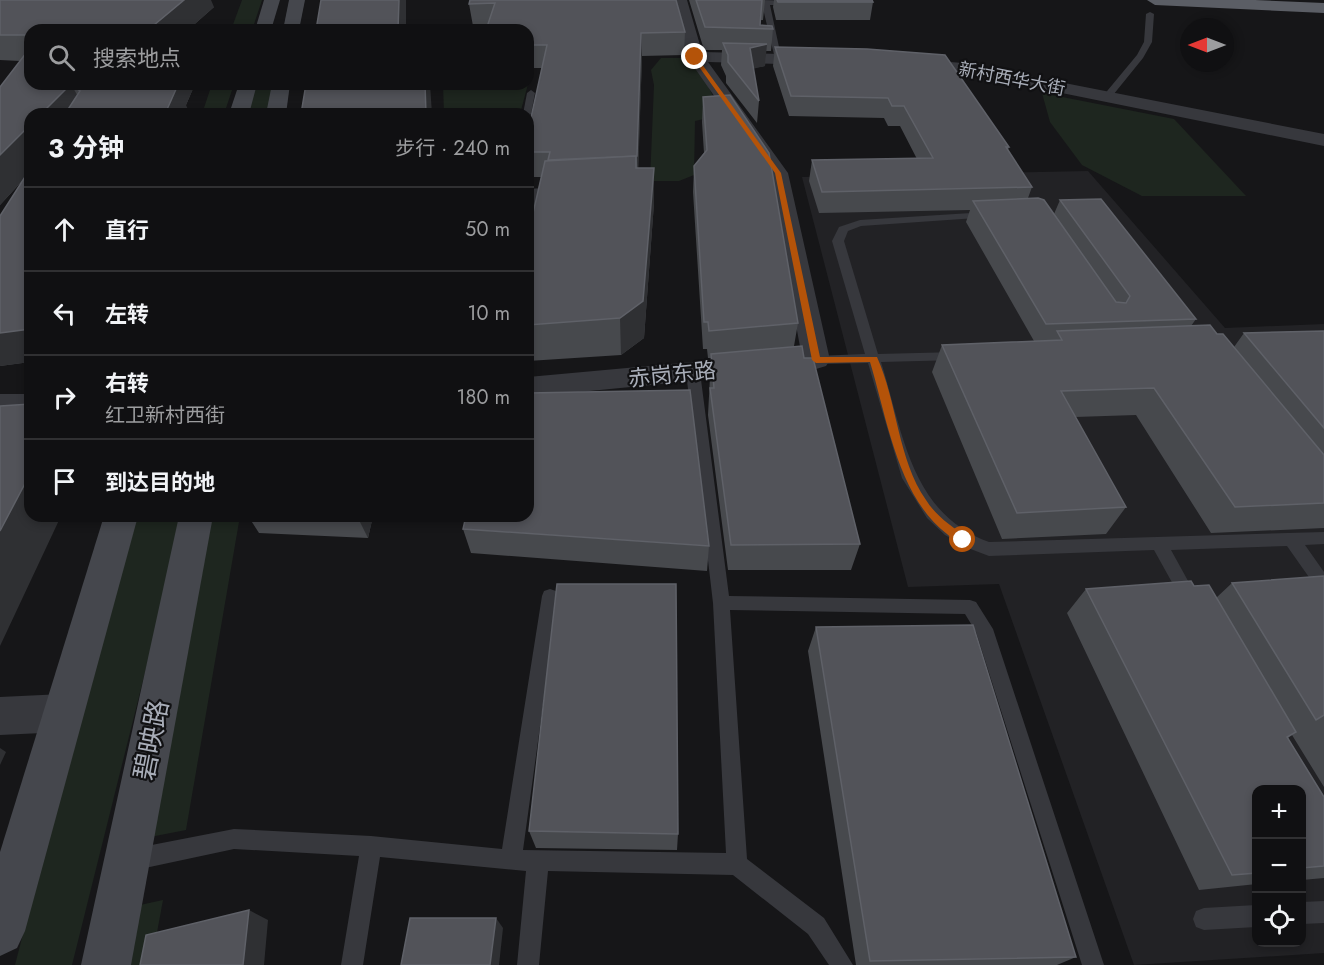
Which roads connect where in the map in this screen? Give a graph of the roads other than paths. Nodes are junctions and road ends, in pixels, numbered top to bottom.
1 (272, 0) edge
2 (297, 0) edge
3 (680, 0) edge
4 (766, 2) edge
5 (798, 3) edge
6 (1153, 7) edge
7 (1324, 8) edge
8 (265, 24) edge
9 (292, 24) edge
10 (695, 57) junction
11 (778, 59) junction
12 (832, 60) edge
13 (897, 63) edge
14 (246, 90) edge
15 (280, 90) edge
16 (531, 93) dead end
17 (1106, 98) junction
18 (241, 108) edge
19 (277, 108) edge
20 (528, 108) edge
21 (1324, 140) edge
22 (570, 190) edge
23 (534, 191) edge
24 (1004, 215) edge
25 (967, 356) edge
26 (874, 359) junction
27 (816, 360) junction
28 (693, 372) junction
29 (534, 386) edge
30 (0, 405) edge
31 (24, 405) edge
32 (119, 522) edge
33 (195, 522) edge
34 (1324, 538) edge
35 (1292, 540) junction
36 (1159, 544) junction
37 (1324, 585) edge
38 (550, 596) dead end
39 (721, 603) junction
40 (1199, 615) edge
41 (63, 713) junction
42 (0, 716) edge
43 (371, 846) junction
44 (511, 860) junction
45 (127, 861) junction
46 (538, 861) junction
47 (737, 864) junction
48 (1324, 912) edge
49 (1306, 913) edge
50 (1252, 916) edge
51 (1204, 919) dead end
52 (0, 931) edge
53 (106, 965) edge
54 (352, 965) edge
55 (528, 965) edge
56 (842, 965) edge
57 (1093, 965) edge

1 - 8 main road
2 - 9 main road
3 - 10 street
4 - 5 lane
4 - 11 lane
6 - 7 highway
6 - 17 lane
10 - 11 street
10 - 27 street
11 - 12 street
13 - 17 street, 新村西华大街
14 - 18 main road
15 - 19 main road
16 - 20 lane
17 - 21 street, 新村西华大街
22 - 23 lane
24 - 26 lane
25 - 26 lane
26 - 27 lane
26 - 36 lane
27 - 28 street, 赤岗东路
28 - 29 street, 赤岗东路
28 - 39 lane
30 - 31 street
32 - 41 main road
33 - 45 main road, 碧映路
34 - 35 lane
35 - 36 lane
35 - 37 lane
36 - 40 lane
38 - 44 lane
39 - 47 lane
39 - 57 lane
41 - 42 street
41 - 52 main road
43 - 44 lane
43 - 45 lane
43 - 54 lane
44 - 46 lane
45 - 53 main road, 碧映路
46 - 47 lane
46 - 55 lane
47 - 56 lane
48 - 49 lane
50 - 51 lane

